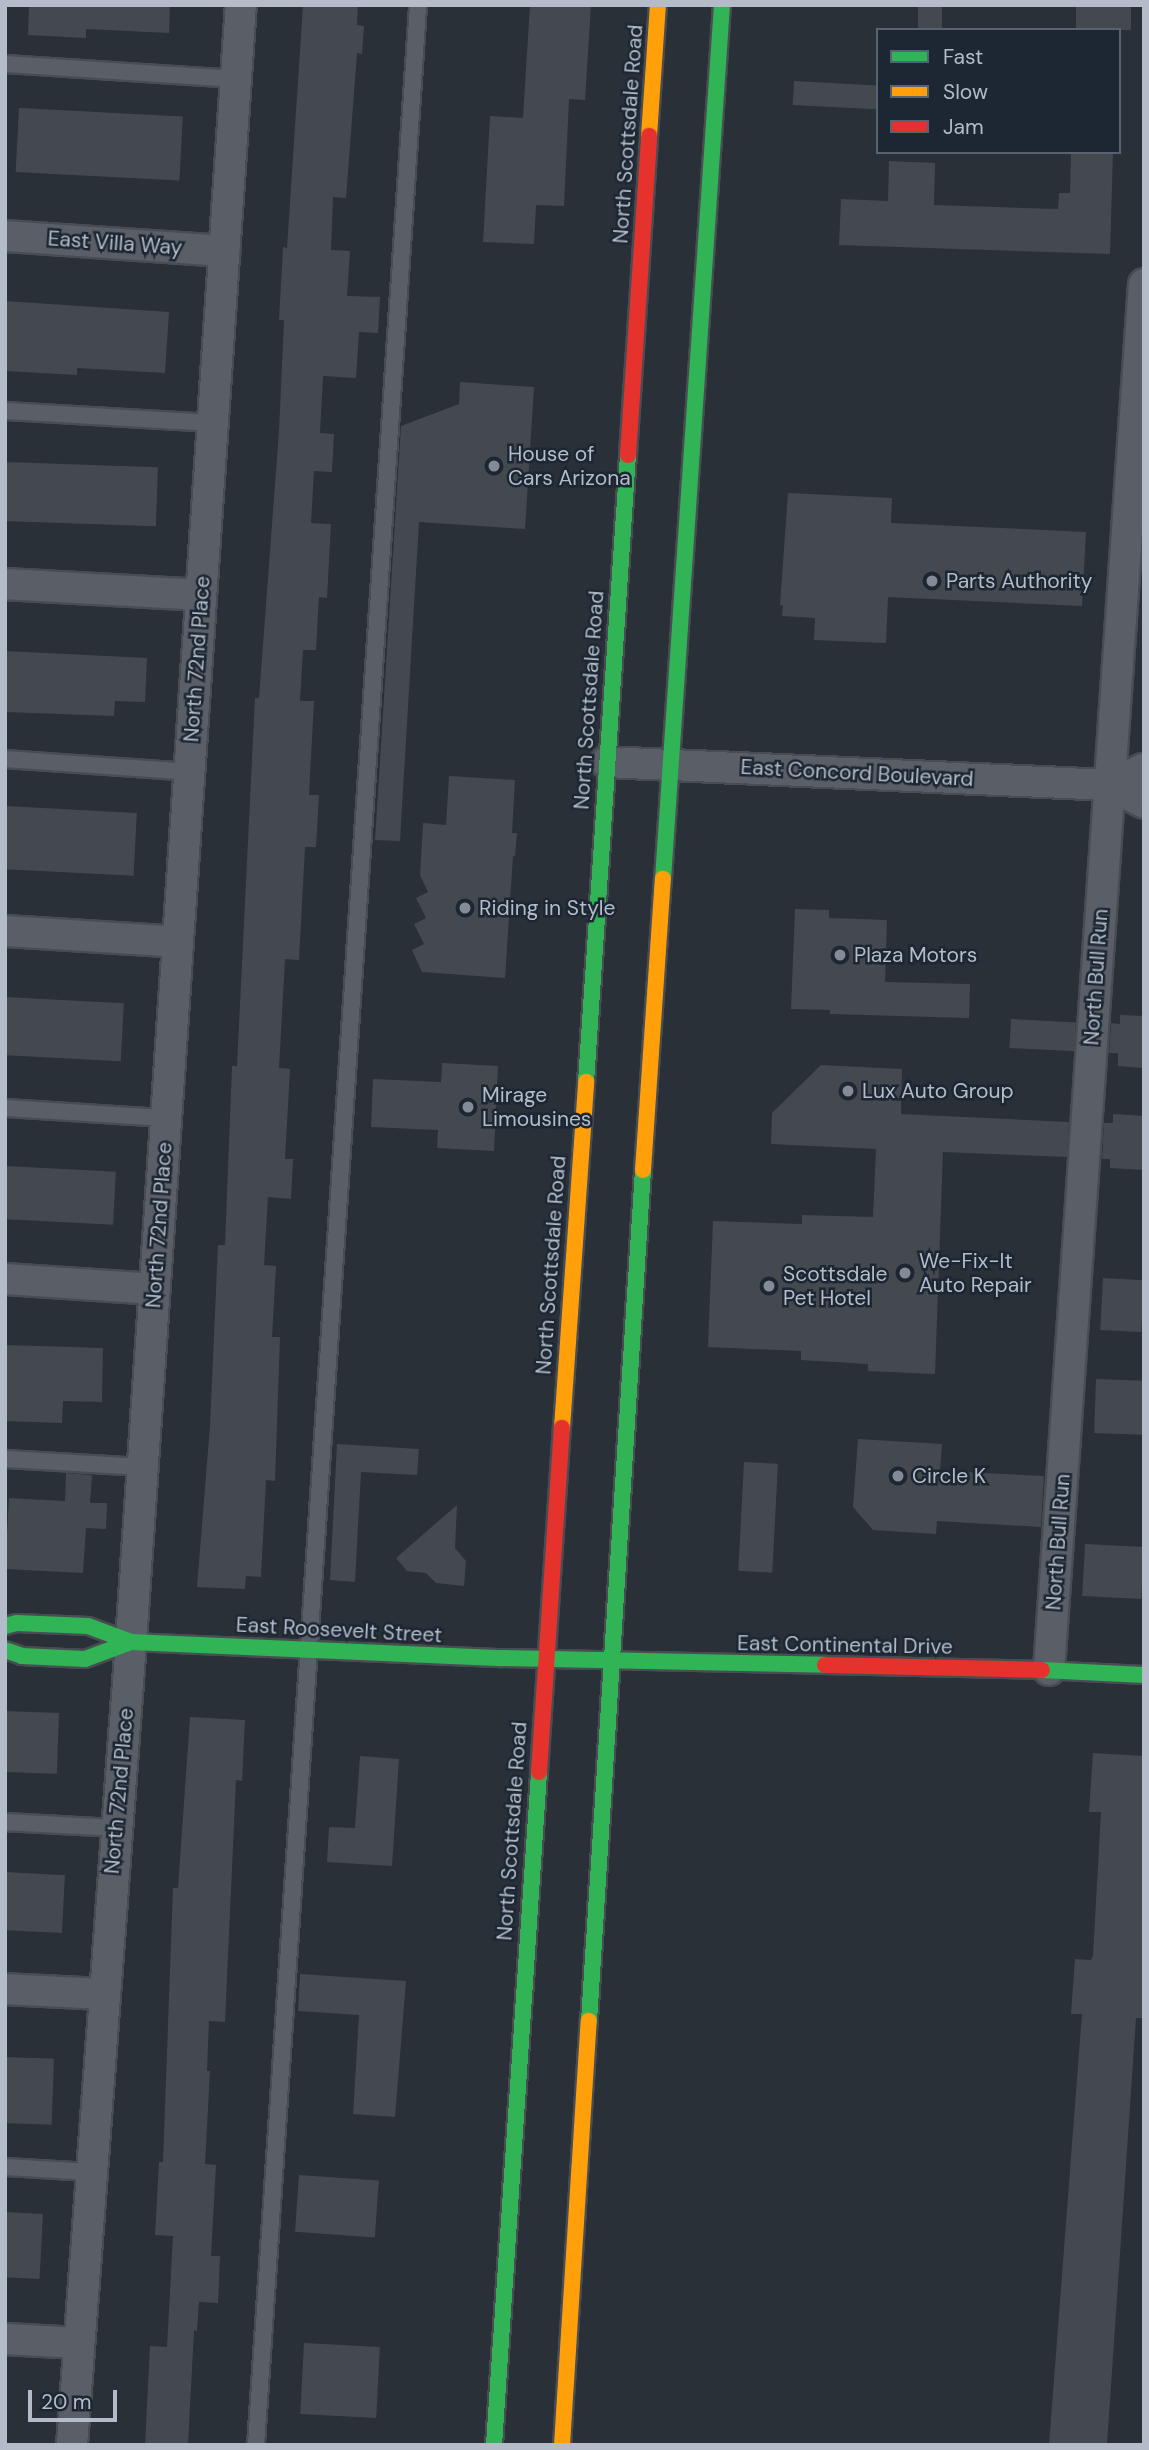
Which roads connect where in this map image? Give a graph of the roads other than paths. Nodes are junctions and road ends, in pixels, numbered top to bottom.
1 (241, 5) edge
2 (418, 5) edge
3 (658, 5) edge
4 (723, 5) edge
5 (5, 64) edge
6 (236, 79) junction
7 (5, 236) edge
8 (224, 251) junction
9 (1144, 284) edge
10 (5, 411) edge
11 (213, 423) junction
12 (5, 584) edge
13 (201, 595) junction
14 (5, 760) edge
15 (606, 762) junction
16 (670, 765) junction
17 (1144, 769) edge
18 (190, 772) junction
19 (1109, 785) junction
20 (1144, 803) edge
21 (5, 931) edge
22 (178, 943) junction
23 (5, 1108) edge
24 (166, 1118) junction
25 (5, 1279) edge
26 (155, 1289) junction
27 (5, 1459) edge
28 (143, 1466) junction
29 (5, 1626) edge
30 (131, 1642) junction
31 (307, 1649) junction
32 (5, 1650) edge
33 (545, 1659) junction
34 (612, 1661) junction
35 (1049, 1670) junction
36 (1144, 1675) edge
37 (5, 1822) edge
38 (115, 1828) junction
39 (5, 1989) edge
40 (103, 1994) junction
41 (5, 2167) edge
42 (90, 2172) junction
43 (5, 2339) edge
44 (78, 2343) junction
45 (72, 2445) edge
46 (256, 2445) edge
47 (494, 2445) edge
48 (562, 2445) edge

1 - 6 street, North 72nd Place
2 - 31 lane
3 - 15 main road, North Scottsdale Road
4 - 16 main road
5 - 6 lane
6 - 8 street, North 72nd Place
7 - 8 street, East Villa Way
8 - 11 street, North 72nd Place
9 - 19 street, North Bull Run
10 - 11 lane
11 - 13 street, North 72nd Place
12 - 13 street
13 - 18 street, North 72nd Place
14 - 18 lane
15 - 16 street, East Concord Boulevard
15 - 33 main road, North Scottsdale Road
16 - 19 street, East Concord Boulevard
16 - 34 main road
17 - 19 street, East Concord Boulevard
18 - 22 street, North 72nd Place
19 - 20 street, East Concord Boulevard
19 - 35 street, North Bull Run
21 - 22 street
22 - 24 street, North 72nd Place
23 - 24 lane
24 - 26 street, North 72nd Place
25 - 26 street
26 - 28 street, North 72nd Place
27 - 28 lane
28 - 30 street, North 72nd Place
29 - 30 main road, East Roosevelt Street
30 - 31 main road, East Roosevelt Street
30 - 32 main road, East Roosevelt Street
30 - 38 street, North 72nd Place
31 - 33 main road, East Roosevelt Street
31 - 46 lane
33 - 34 main road, East Continental Drive
33 - 47 main road, North Scottsdale Road
34 - 35 main road, East Continental Drive
34 - 48 main road
35 - 36 main road, East Continental Drive
37 - 38 lane
38 - 40 street, North 72nd Place
39 - 40 street
40 - 42 street, North 72nd Place
41 - 42 lane
42 - 44 street, North 72nd Place
43 - 44 street
44 - 45 street, North 72nd Place

